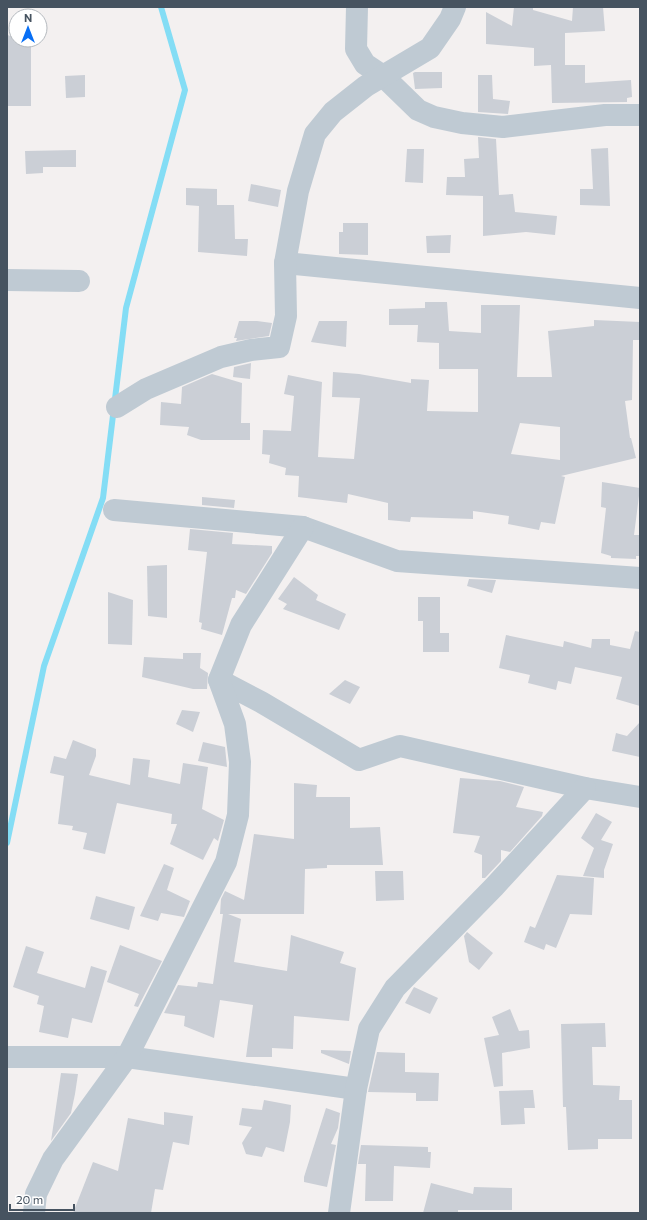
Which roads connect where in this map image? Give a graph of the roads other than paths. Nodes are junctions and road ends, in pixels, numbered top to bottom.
1 (358, 7) edge
2 (455, 7) edge
3 (383, 76) junction
4 (640, 115) edge
5 (286, 263) junction
6 (7, 280) edge
7 (79, 281) dead end
8 (640, 298) edge
9 (117, 407) dead end
10 (114, 510) dead end
11 (303, 527) junction
12 (640, 578) edge
13 (220, 680) junction
14 (585, 788) junction
15 (640, 797) edge
16 (7, 1057) edge
17 (127, 1057) junction
18 (356, 1089) junction
19 (34, 1213) edge
20 (339, 1213) edge

1 - 3 street
2 - 3 street
3 - 4 street
3 - 5 street
5 - 8 street
5 - 9 street
6 - 7 street
10 - 11 street
11 - 12 street
11 - 13 street
13 - 14 street
13 - 17 street
14 - 15 street
14 - 18 street
16 - 17 street
17 - 18 street
17 - 19 street
18 - 20 street

